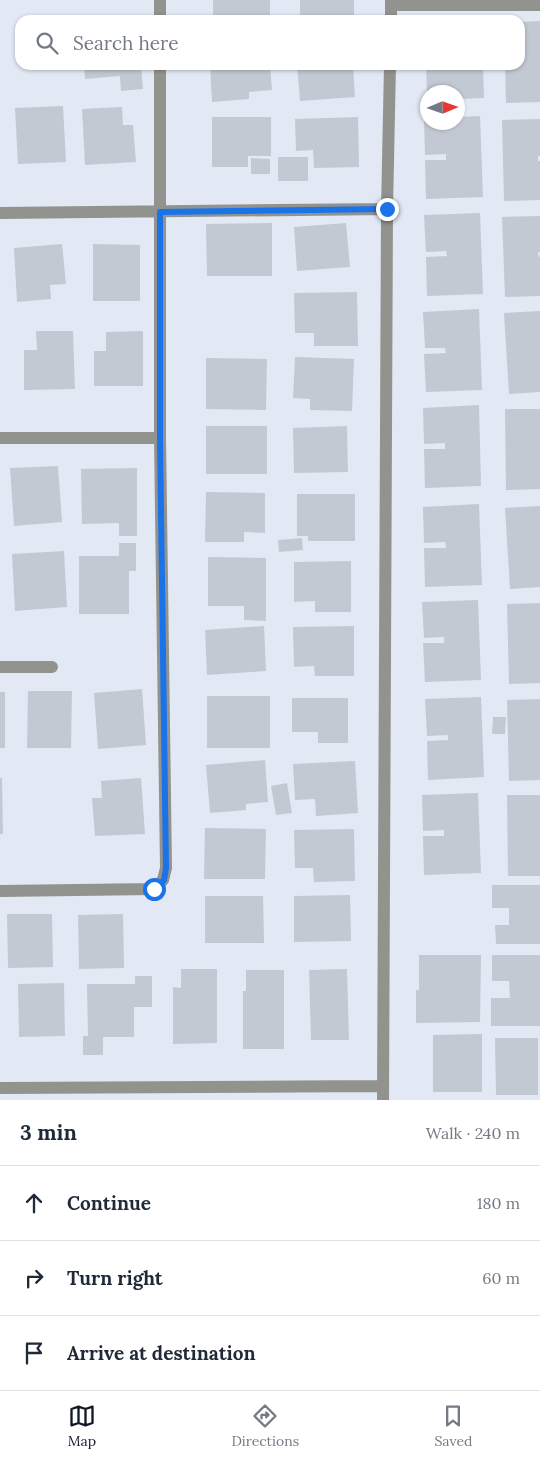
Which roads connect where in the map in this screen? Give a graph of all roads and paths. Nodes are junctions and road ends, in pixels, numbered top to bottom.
1 (160, 0) edge
2 (391, 3) edge
3 (540, 5) edge
4 (160, 15) edge
5 (160, 70) edge
6 (390, 70) edge
7 (387, 209) junction
8 (160, 212) junction
9 (0, 213) edge
10 (0, 438) edge
11 (160, 438) junction
12 (0, 667) edge
13 (52, 668) dead end
14 (0, 891) edge
15 (383, 1086) junction
16 (0, 1088) edge
17 (383, 1100) edge

1 - 4 street
2 - 3 street
5 - 8 street
6 - 7 street
7 - 8 street
7 - 15 street
8 - 9 street
8 - 11 street
10 - 11 street
11 - 14 street
12 - 13 street
15 - 16 street
15 - 17 street

